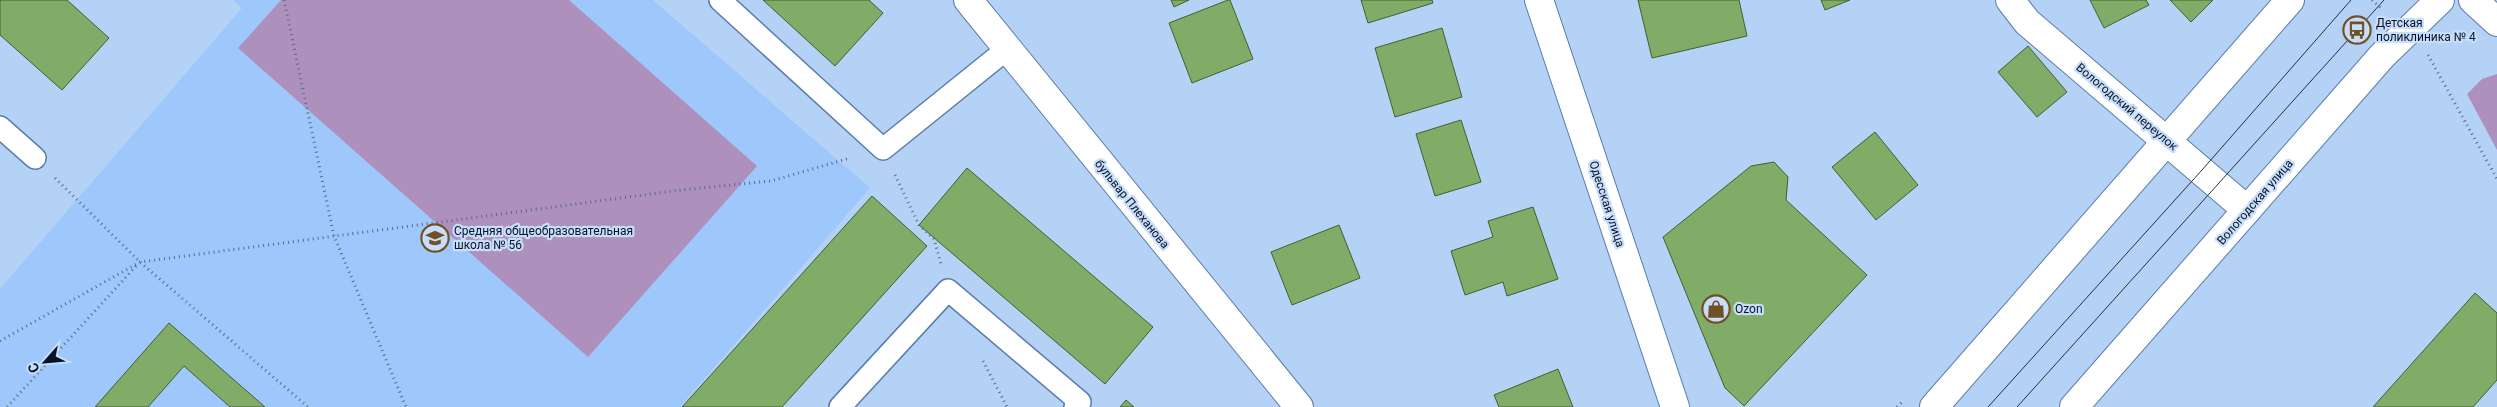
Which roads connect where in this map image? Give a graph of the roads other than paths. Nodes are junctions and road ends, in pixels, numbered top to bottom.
1 (720, 0) edge
2 (968, 0) edge
3 (1539, 0) edge
4 (2010, 0) edge
5 (2290, 0) edge
6 (2440, 0) edge
7 (2474, 0) edge
8 (2497, 22) edge
9 (1007, 49) junction
10 (0, 127) edge
11 (2165, 140) junction
12 (35, 158) road end
13 (2247, 210) junction
14 (840, 407) edge
15 (1076, 407) edge
16 (1299, 407) edge
17 (1675, 407) edge
18 (1934, 407) edge
19 (2074, 407) edge

1 - 9 lane
2 - 9 street, бульвар Плеханова
3 - 17 street, Одесская улица
4 - 11 street, Вологодский переулок
5 - 11 street
6 - 13 street, Вологодская улица
7 - 8 street
9 - 16 street, бульвар Плеханова
10 - 12 lane
11 - 13 street, Вологодский переулок
11 - 18 street
13 - 19 street, Вологодская улица
14 - 15 lane

